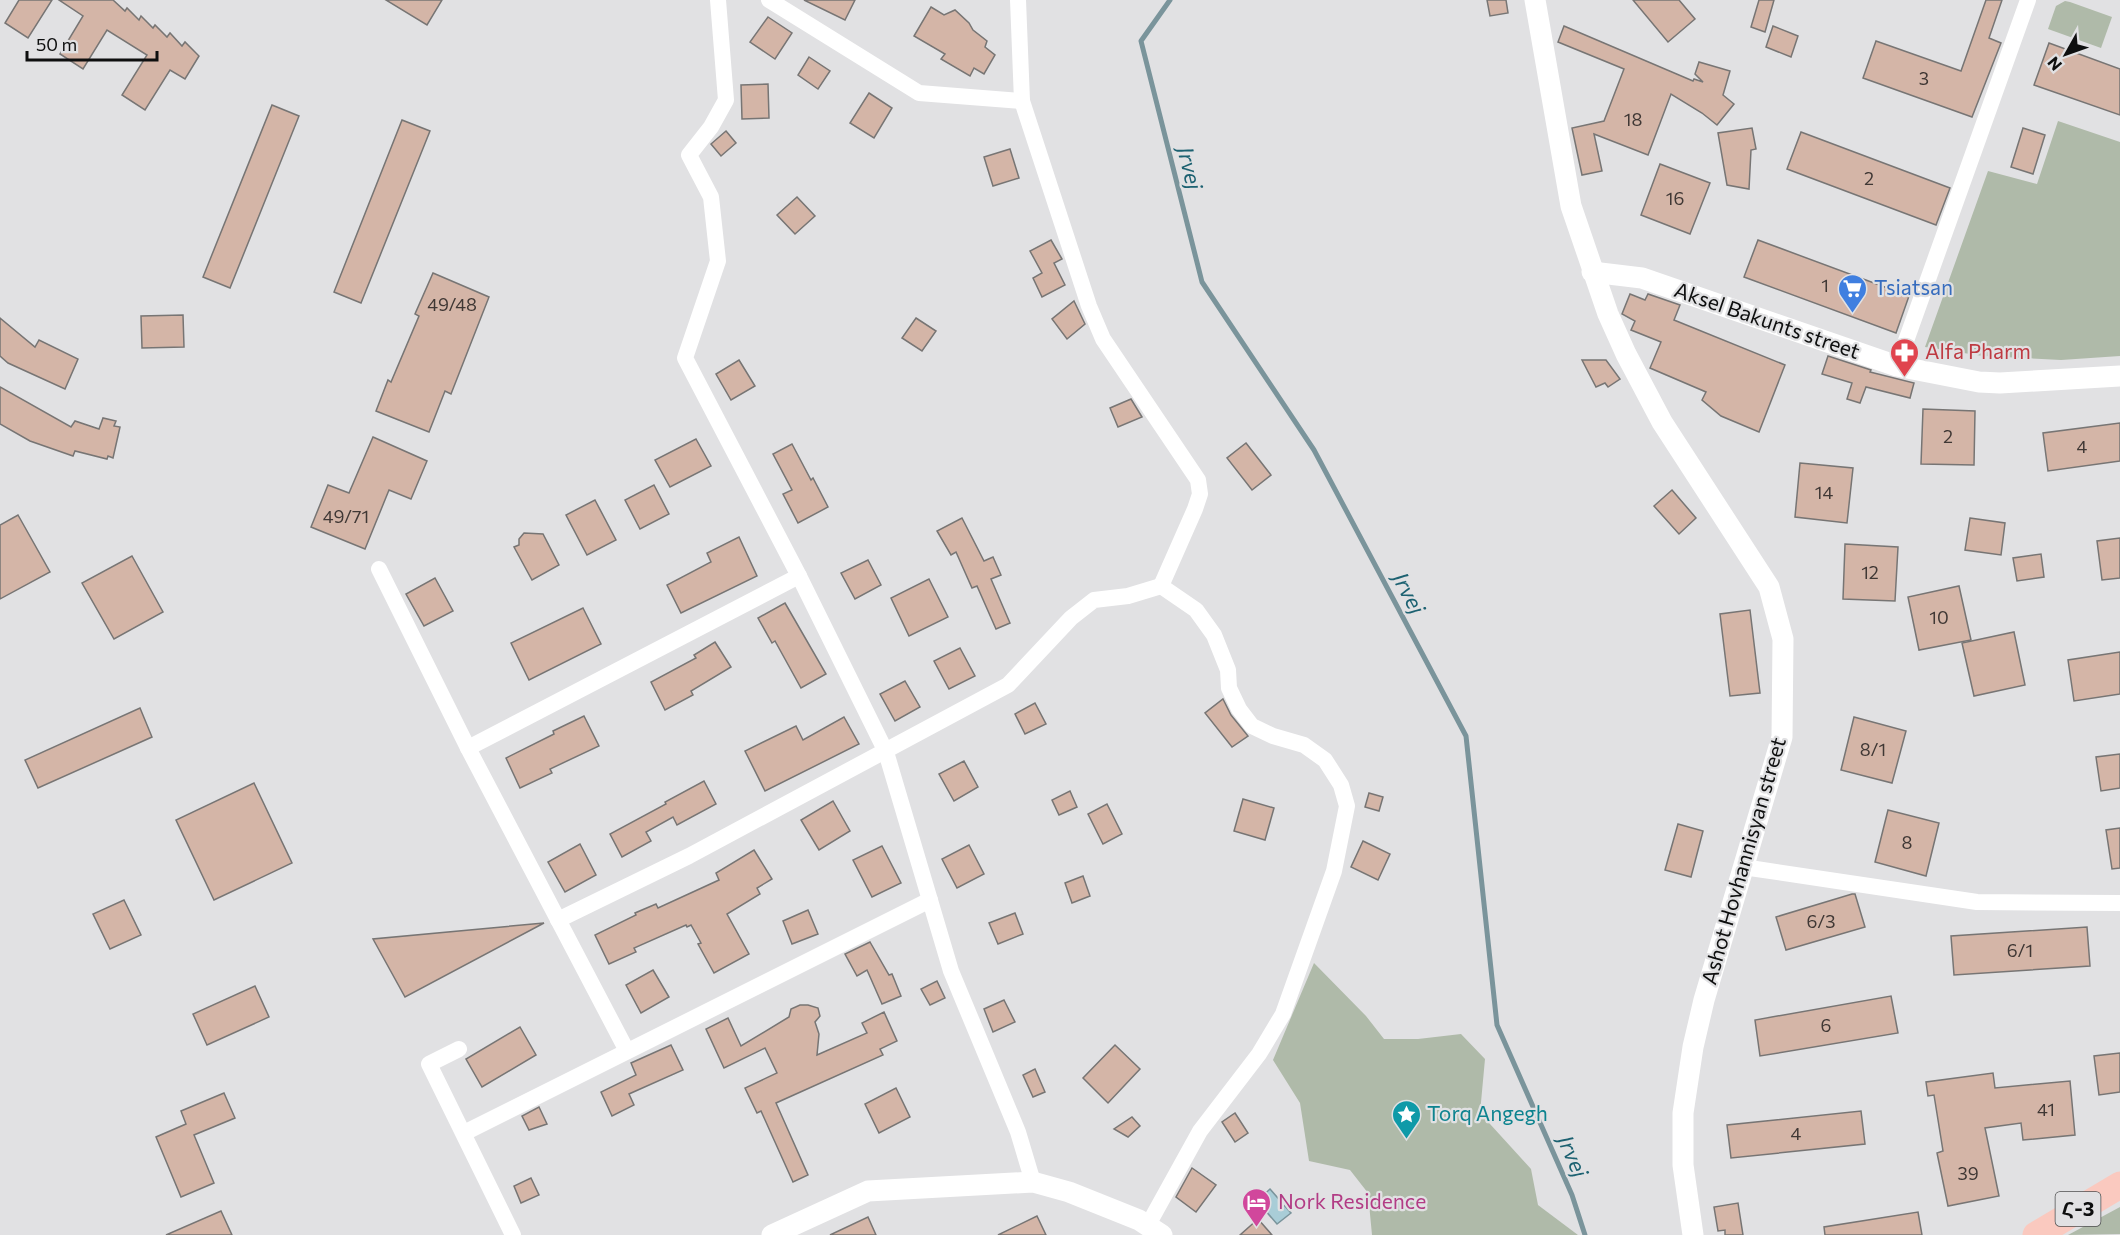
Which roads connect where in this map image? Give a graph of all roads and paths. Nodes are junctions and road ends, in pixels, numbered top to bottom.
1 (718, 0) edge
2 (769, 0) edge
3 (1018, 0) edge
4 (1535, 0) edge
5 (2028, 0) edge
6 (1022, 101) junction
7 (1592, 272) junction
8 (1898, 366) junction
9 (2120, 376) edge
10 (379, 569) dead end
11 (799, 576) junction
12 (1161, 586) junction
13 (468, 748) junction
14 (886, 752) junction
15 (1743, 867) junction
16 (930, 900) junction
17 (2120, 903) edge
18 (558, 920) junction
19 (459, 1049) dead end
20 (627, 1051) junction
21 (464, 1133) junction
22 (1033, 1182) junction
23 (2120, 1185) edge
24 (1155, 1230) edge
25 (513, 1235) edge
26 (772, 1235) edge
27 (1693, 1235) edge
28 (2036, 1235) edge

1 - 11 street
2 - 6 street
3 - 6 street
4 - 7 street, Ashot Hovhannisyan street
5 - 8 street
6 - 12 street
7 - 8 street, Aksel Bakunts street
7 - 15 street, Ashot Hovhannisyan street
8 - 9 street, Aksel Bakunts street
10 - 13 street
11 - 13 street
11 - 14 street
12 - 14 street
12 - 24 street
13 - 18 street
14 - 16 street
14 - 18 street
15 - 17 street
15 - 27 street, Ashot Hovhannisyan street
16 - 20 street
16 - 22 street
18 - 20 street
19 - 21 street
20 - 21 street
21 - 25 street
22 - 24 street
22 - 26 street
23 - 28 main road, Հ-3

